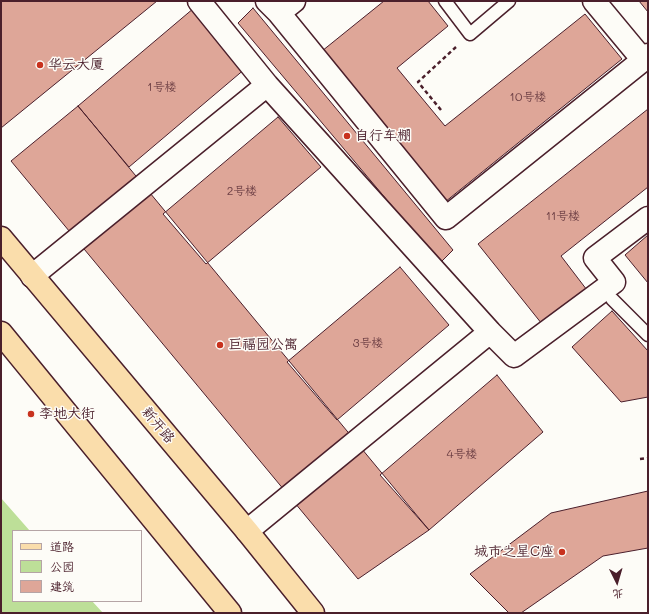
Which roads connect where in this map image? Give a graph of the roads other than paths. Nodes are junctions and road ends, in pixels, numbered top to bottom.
1 (199, 1) edge
2 (445, 1) edge
3 (509, 1) edge
4 (594, 1) edge
5 (280, 5) edge
6 (645, 58) edge
7 (267, 85) junction
8 (648, 218) edge
9 (1, 238) edge
10 (32, 276) junction
11 (612, 299) dead end
12 (490, 332) junction
13 (1, 333) edge
14 (648, 335) edge
15 (247, 531) junction
16 (230, 613) edge
17 (313, 613) edge

1 - 7 street
2 - 3 lane
4 - 6 street
5 - 6 street
7 - 10 street
7 - 12 street
8 - 12 street
9 - 10 main road, 新开路
10 - 15 main road, 新开路
11 - 14 lane
12 - 15 street
13 - 16 main road
15 - 17 main road, 新开路

